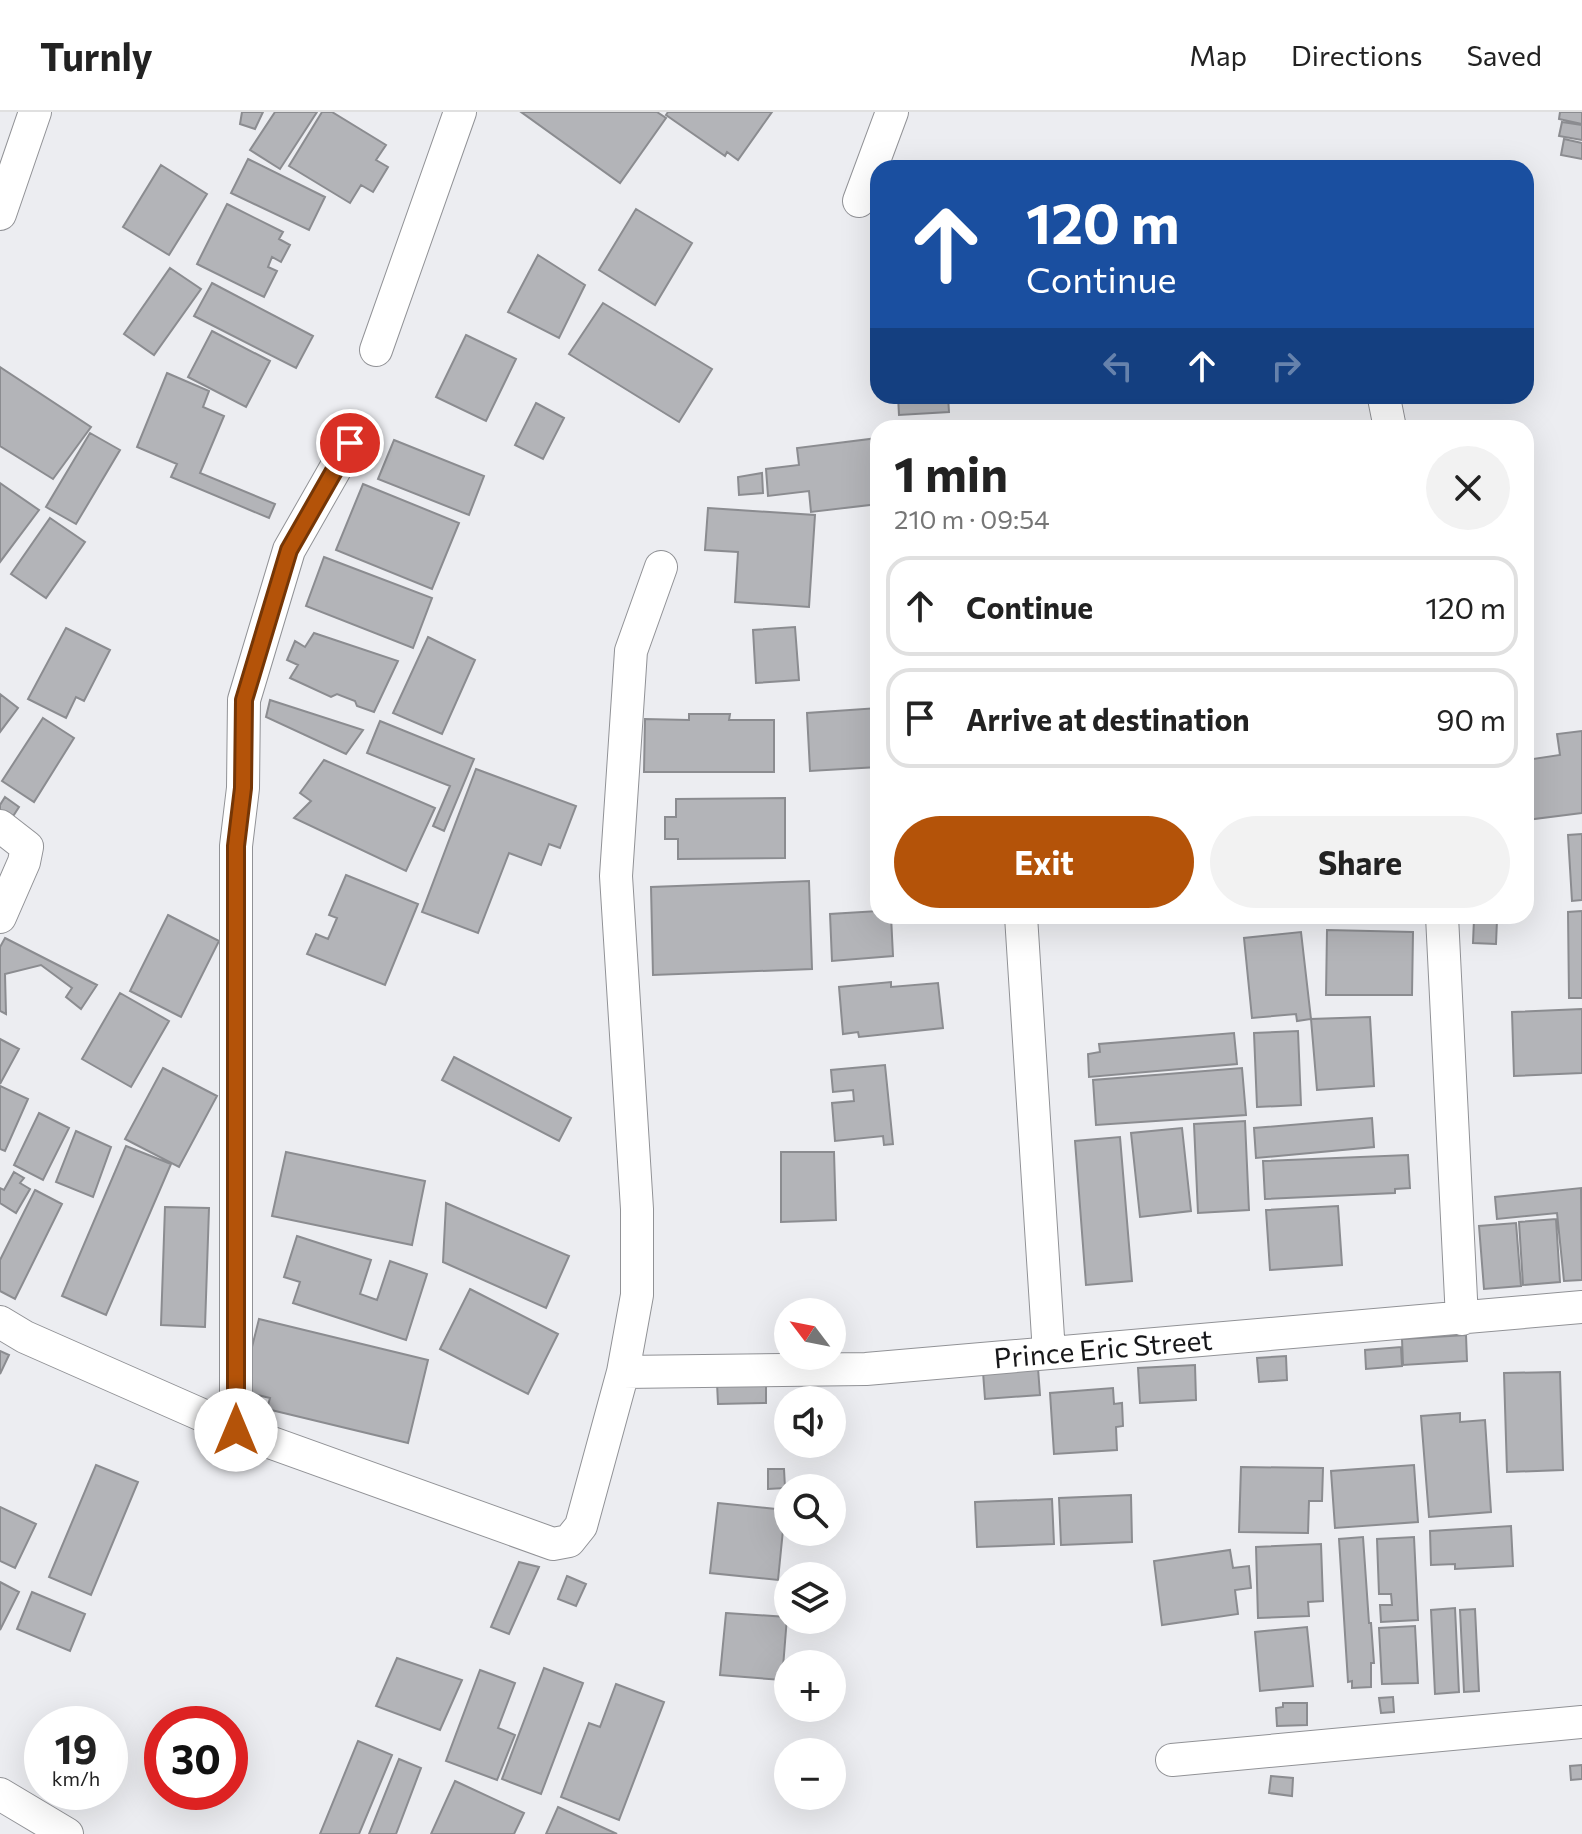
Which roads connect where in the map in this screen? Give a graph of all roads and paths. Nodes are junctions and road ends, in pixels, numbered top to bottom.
1 (35, 112) edge
2 (460, 112) edge
3 (892, 112) edge
4 (874, 160) edge
5 (870, 171) edge
6 (859, 201) dead end
7 (0, 214) edge
8 (376, 350) dead end
9 (350, 443) dead end
10 (661, 567) dead end
11 (0, 826) edge
12 (0, 917) edge
13 (1022, 924) edge
14 (1442, 924) edge
15 (1582, 1307) edge
16 (1462, 1319) junction
17 (0, 1322) edge
18 (1049, 1353) junction
19 (623, 1372) junction
20 (236, 1430) junction
21 (1582, 1722) edge
22 (1172, 1760) dead end
23 (0, 1794) edge
24 (67, 1834) edge

1 - 7 street
2 - 8 street
3 - 4 street
5 - 6 street
9 - 20 street
10 - 19 street
11 - 12 street
13 - 18 street
14 - 16 street
15 - 16 street, Prince Eric Street
16 - 18 street, Prince Eric Street
17 - 20 street
18 - 19 street, Prince Eric Street
19 - 20 street
21 - 22 street
23 - 24 street

